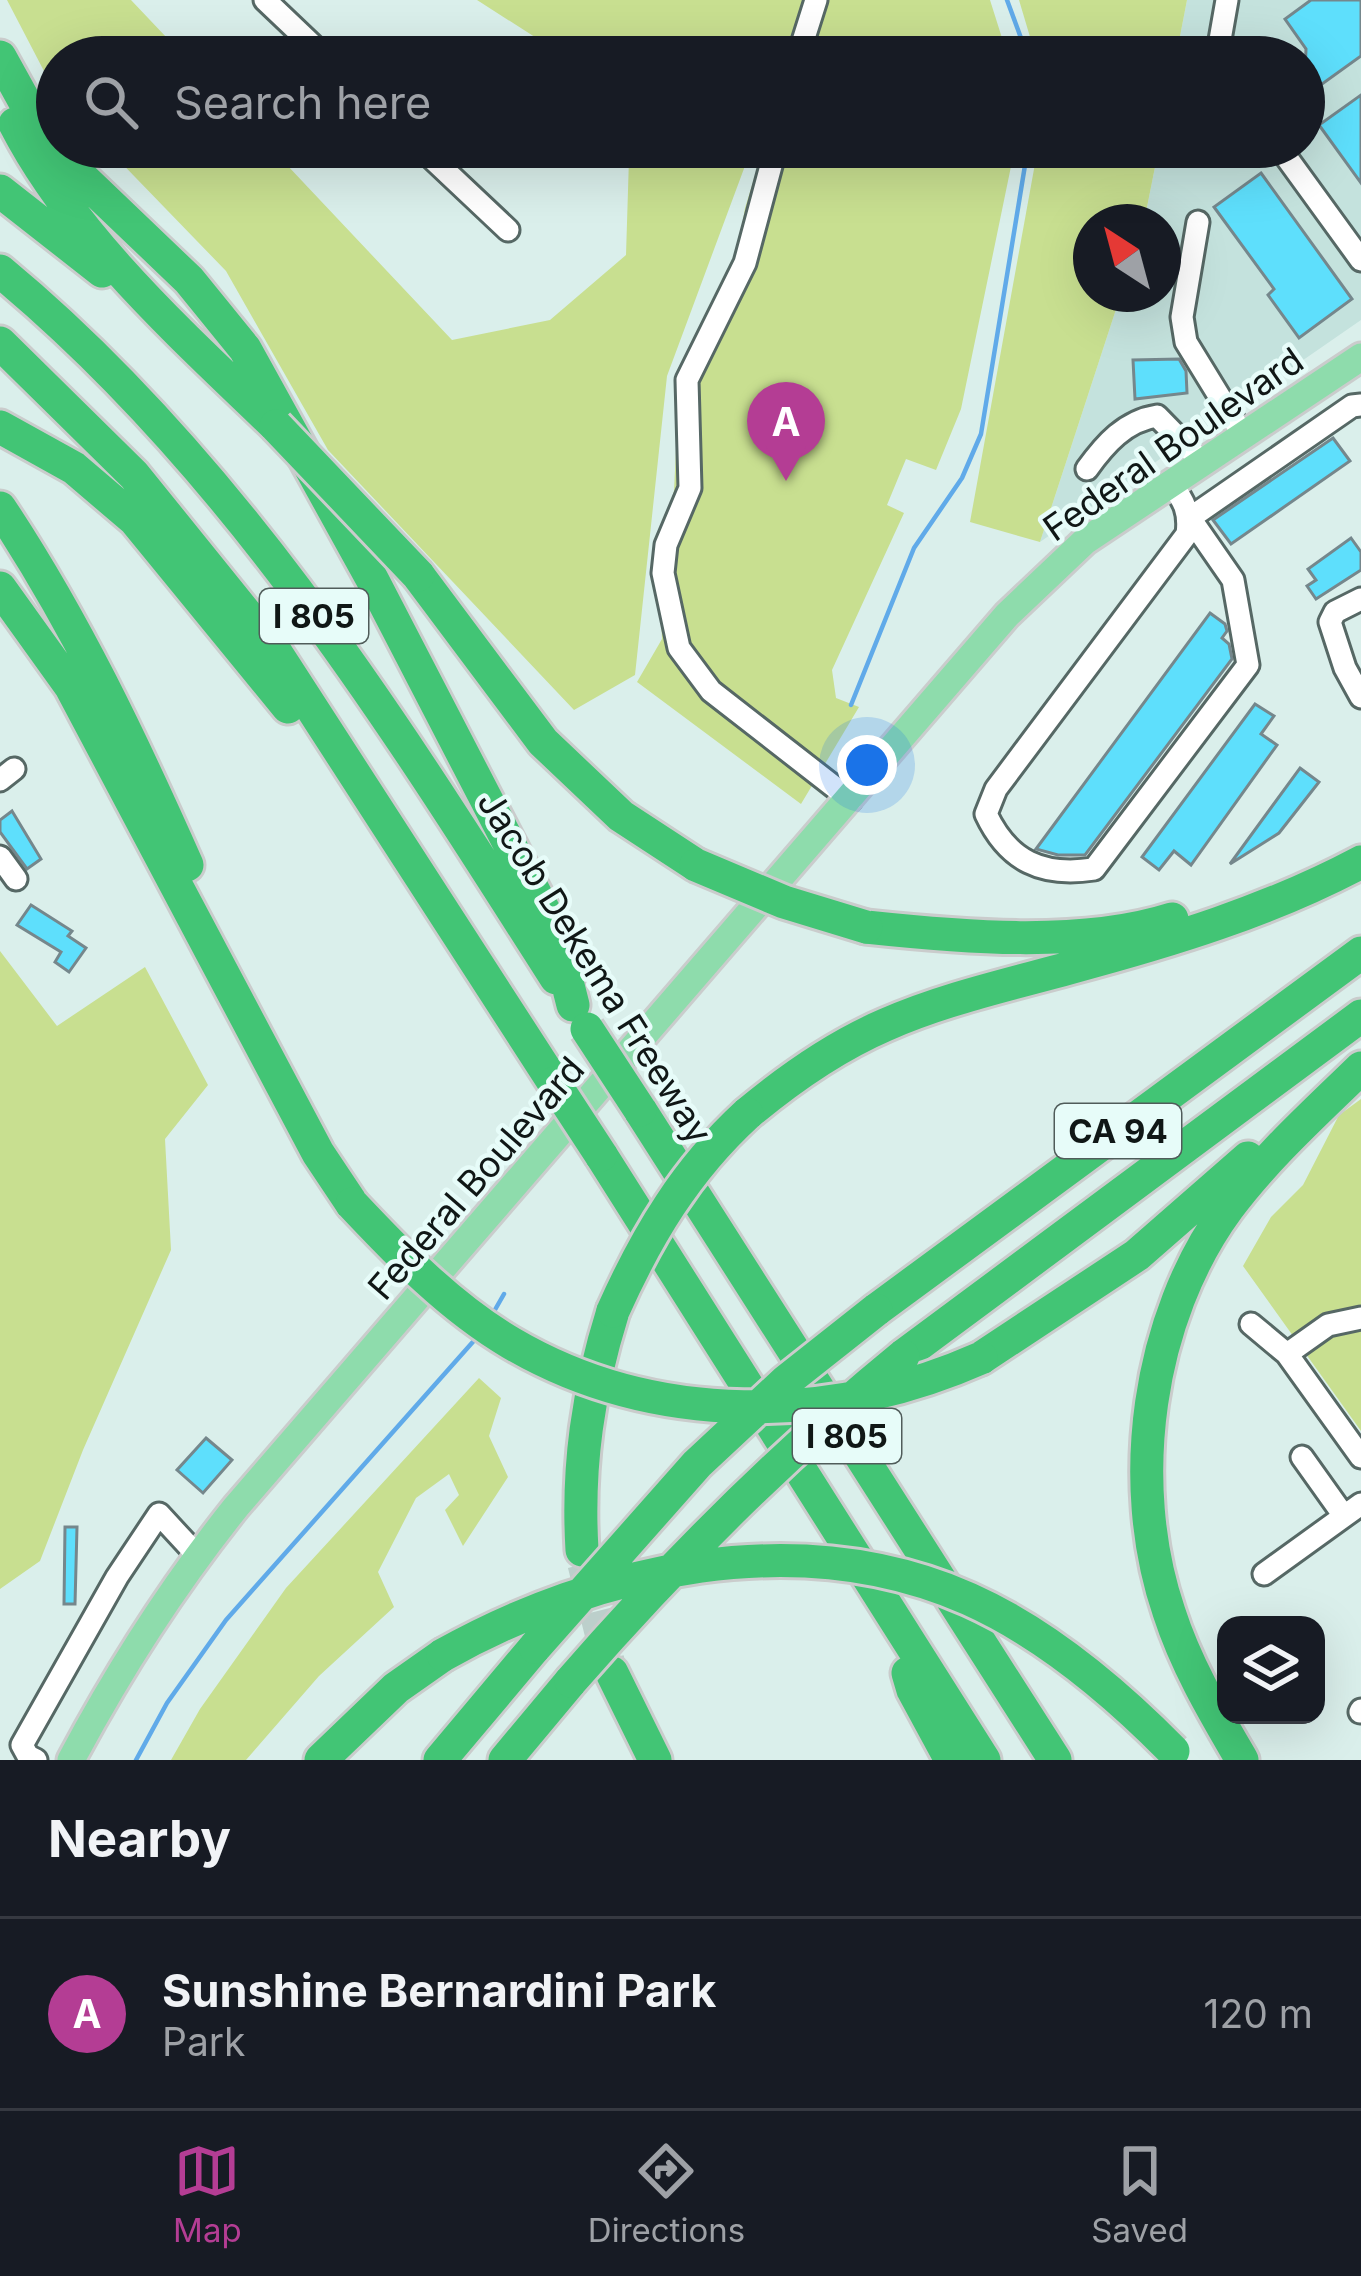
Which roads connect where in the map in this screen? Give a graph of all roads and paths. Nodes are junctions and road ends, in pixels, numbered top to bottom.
1 (816, 0) edge
2 (1227, 0) edge
3 (274, 3) edge
4 (305, 36) edge
5 (804, 36) edge
6 (1221, 36) edge
7 (0, 57) edge
8 (0, 96) edge
9 (36, 120) edge
10 (36, 158) edge
11 (42, 168) edge
12 (73, 168) edge
13 (442, 168) edge
14 (770, 168) edge
15 (1294, 168) edge
16 (0, 191) edge
17 (1198, 222) dead end
18 (508, 230) dead end
19 (1361, 260) edge
20 (0, 271) edge
21 (184, 338) junction
22 (0, 343) edge
23 (1361, 357) edge
24 (1361, 405) edge
25 (0, 427) edge
26 (1243, 435) junction
27 (1202, 462) junction
28 (1087, 470) dead end
29 (1171, 483) junction
30 (0, 508) edge
31 (1190, 518) junction
32 (0, 588) edge
33 (1361, 599) edge
34 (1361, 698) edge
35 (851, 800) junction
36 (0, 857) edge
37 (1361, 859) edge
38 (16, 879) dead end
39 (431, 893) junction
40 (1361, 953) edge
41 (1361, 1016) edge
42 (580, 1017) junction
43 (1361, 1066) edge
44 (295, 1108) junction
45 (1361, 1318) edge
46 (1252, 1324) dead end
47 (1287, 1354) junction
48 (1302, 1457) dead end
49 (1361, 1457) edge
50 (1352, 1510) edge
51 (582, 1550) tunnel mouth
52 (197, 1555) junction
53 (1264, 1574) dead end
54 (895, 1625) junction
55 (612, 1673) tunnel mouth
56 (1177, 1755) edge
57 (36, 1760) edge
58 (71, 1760) edge
59 (320, 1760) edge
60 (440, 1760) edge
61 (505, 1760) edge
62 (655, 1760) edge
63 (952, 1760) edge
64 (984, 1760) edge
65 (1055, 1760) edge
66 (1242, 1760) edge

1 - 5 street
2 - 6 street
3 - 4 street
7 - 9 highway
8 - 10 highway
11 - 21 highway
12 - 42 highway
13 - 18 street
14 - 35 street
15 - 19 street
16 - 21 highway
17 - 26 street
20 - 42 highway, Jacob Dekema Freeway / I 805
21 - 37 highway, bridge
22 - 39 highway, I 805
23 - 26 main road, Federal Boulevard
24 - 31 street
25 - 39 highway
26 - 27 main road, Federal Boulevard
27 - 28 street
27 - 29 main road, Federal Boulevard
29 - 31 street
29 - 35 main road, Federal Boulevard
30 - 44 highway
31 - 31 street
32 - 44 highway
33 - 34 street
35 - 52 main road, Federal Boulevard
36 - 38 street
37 - 51 highway, bridge
39 - 54 highway, I 805, bridge
40 - 60 highway, CA 94, bridge
41 - 61 highway, CA 94, bridge
42 - 65 highway, Jacob Dekema Freeway / I 805, bridge
43 - 44 highway, bridge
43 - 66 highway
45 - 47 street
46 - 47 street
47 - 49 street
48 - 50 street
50 - 53 street
52 - 57 street
52 - 58 main road, Federal Boulevard
54 - 63 highway
54 - 64 highway, I 805
55 - 62 highway
56 - 59 highway, bridge

